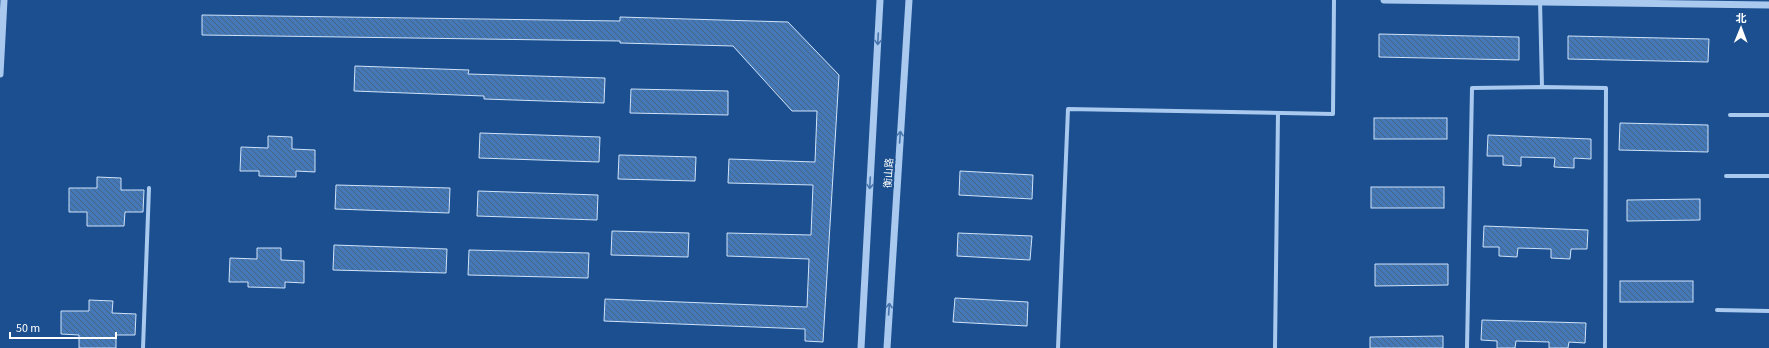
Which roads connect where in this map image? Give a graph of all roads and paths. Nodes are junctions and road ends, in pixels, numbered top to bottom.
1 (4, 0) edge
2 (880, 0) edge
3 (909, 0) edge
4 (1334, 0) edge
5 (1384, 0) edge
6 (1540, 1) edge
7 (1769, 5) edge
8 (0, 74) edge
9 (1542, 87) junction
10 (1278, 113) junction
11 (1730, 115) dead end
12 (1769, 115) edge
13 (1726, 176) dead end
14 (1769, 176) edge
15 (149, 188) dead end
16 (1717, 310) dead end
17 (1769, 311) edge
18 (143, 348) edge
19 (861, 348) edge
20 (887, 348) edge
21 (1058, 348) edge
22 (1275, 348) edge
23 (1468, 348) edge
24 (1605, 348) edge

1 - 8 street
2 -> 19 street, 衡山路
20 -> 3 street, 衡山路
4 - 10 street
5 - 6 street
6 - 7 street
6 - 9 street
9 - 23 street
9 - 24 street
10 - 21 street
10 - 22 street
11 - 12 street
13 - 14 street
15 - 18 street
16 - 17 street

